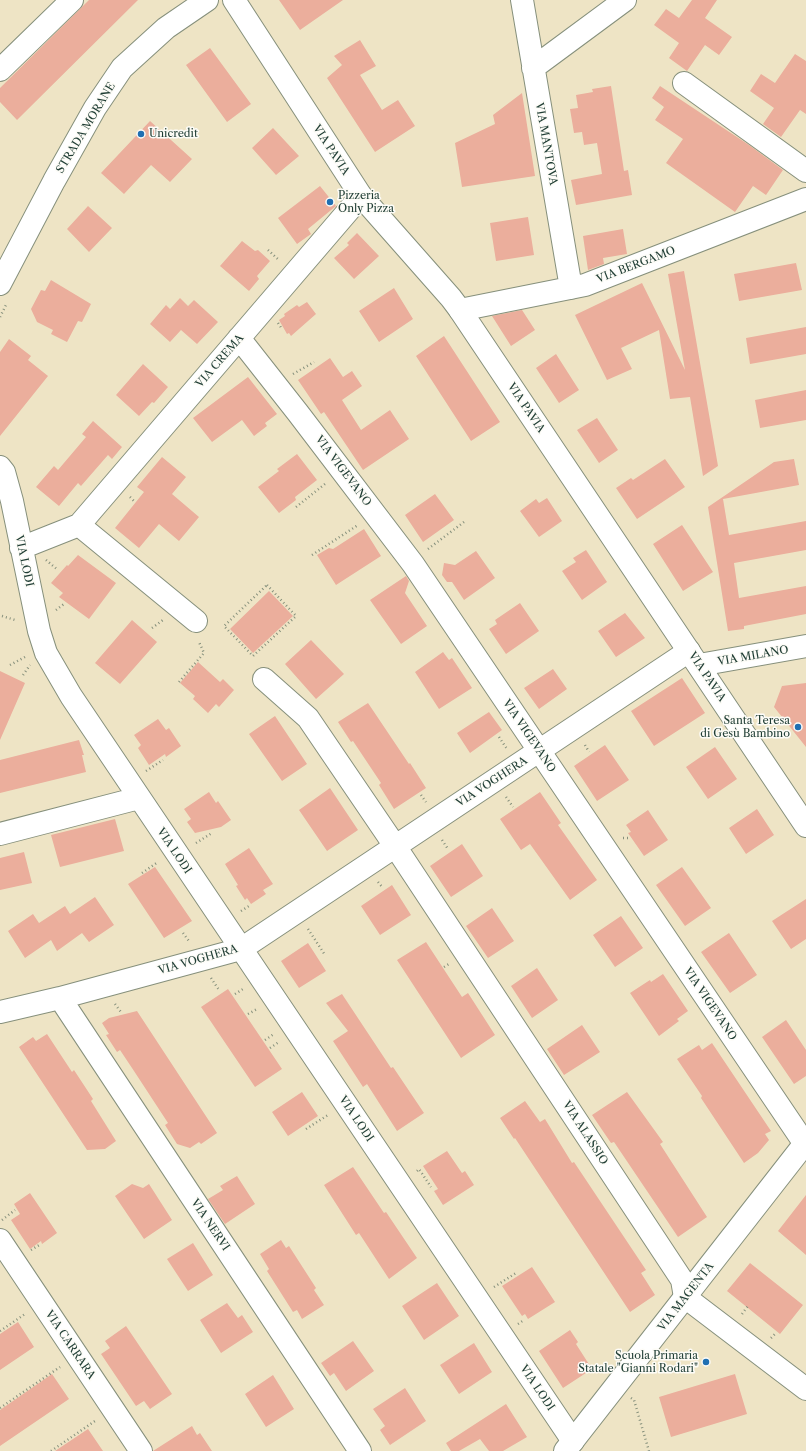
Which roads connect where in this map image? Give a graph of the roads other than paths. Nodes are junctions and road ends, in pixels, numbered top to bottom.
1 (72, 0) edge
2 (207, 0) edge
3 (234, 0) edge
4 (522, 0) edge
5 (625, 0) edge
6 (533, 68) junction
7 (0, 70) edge
8 (684, 83) dead end
9 (806, 171) edge
10 (361, 196) junction
11 (806, 199) edge
12 (0, 284) edge
13 (571, 288) junction
14 (460, 310) junction
15 (239, 338) junction
16 (0, 467) edge
17 (80, 525) junction
18 (21, 548) junction
19 (197, 628) road end
20 (806, 646) edge
21 (694, 658) junction
22 (264, 679) dead end
23 (539, 751) junction
24 (139, 798) junction
25 (806, 826) edge
26 (0, 834) edge
27 (395, 846) junction
28 (241, 949) junction
29 (60, 998) junction
30 (0, 1012) edge
31 (805, 1143) edge
32 (1, 1230) edge
33 (685, 1297) junction
34 (806, 1389) edge
35 (569, 1446) edge
36 (141, 1451) edge
37 (360, 1451) edge

1 - 7 street
2 - 12 street, STRADA MORANE
3 - 10 street, VIA PAVIA
4 - 6 street, VIA MANTOVA
5 - 6 street
6 - 13 street, VIA MANTOVA
8 - 9 street
10 - 14 street, VIA PAVIA
10 - 15 street, VIA CREMA
11 - 13 street, VIA BERGAMO
13 - 14 street, VIA BERGAMO
14 - 21 street, VIA PAVIA
15 - 17 street, VIA CREMA
15 - 23 street, VIA VIGEVANO
16 - 18 street, VIA LODI
17 - 18 street, VIA CREMA
17 - 19 street
18 - 24 street, VIA LODI
20 - 21 street, VIA MILANO
21 - 23 street, VIA VOGHERA
21 - 25 street, VIA PAVIA
22 - 27 street
23 - 27 street, VIA VOGHERA
23 - 31 street, VIA VIGEVANO
24 - 26 street
24 - 28 street, VIA LODI
27 - 28 street, VIA VOGHERA
27 - 33 street, VIA ALASSIO
28 - 29 street, VIA VOGHERA
28 - 35 street, VIA LODI
29 - 30 street, VIA VOGHERA
29 - 37 street, VIA NERVI
31 - 33 street, VIA MAGENTA
32 - 36 street, VIA CARRARA
33 - 34 street
33 - 35 street, VIA MAGENTA

